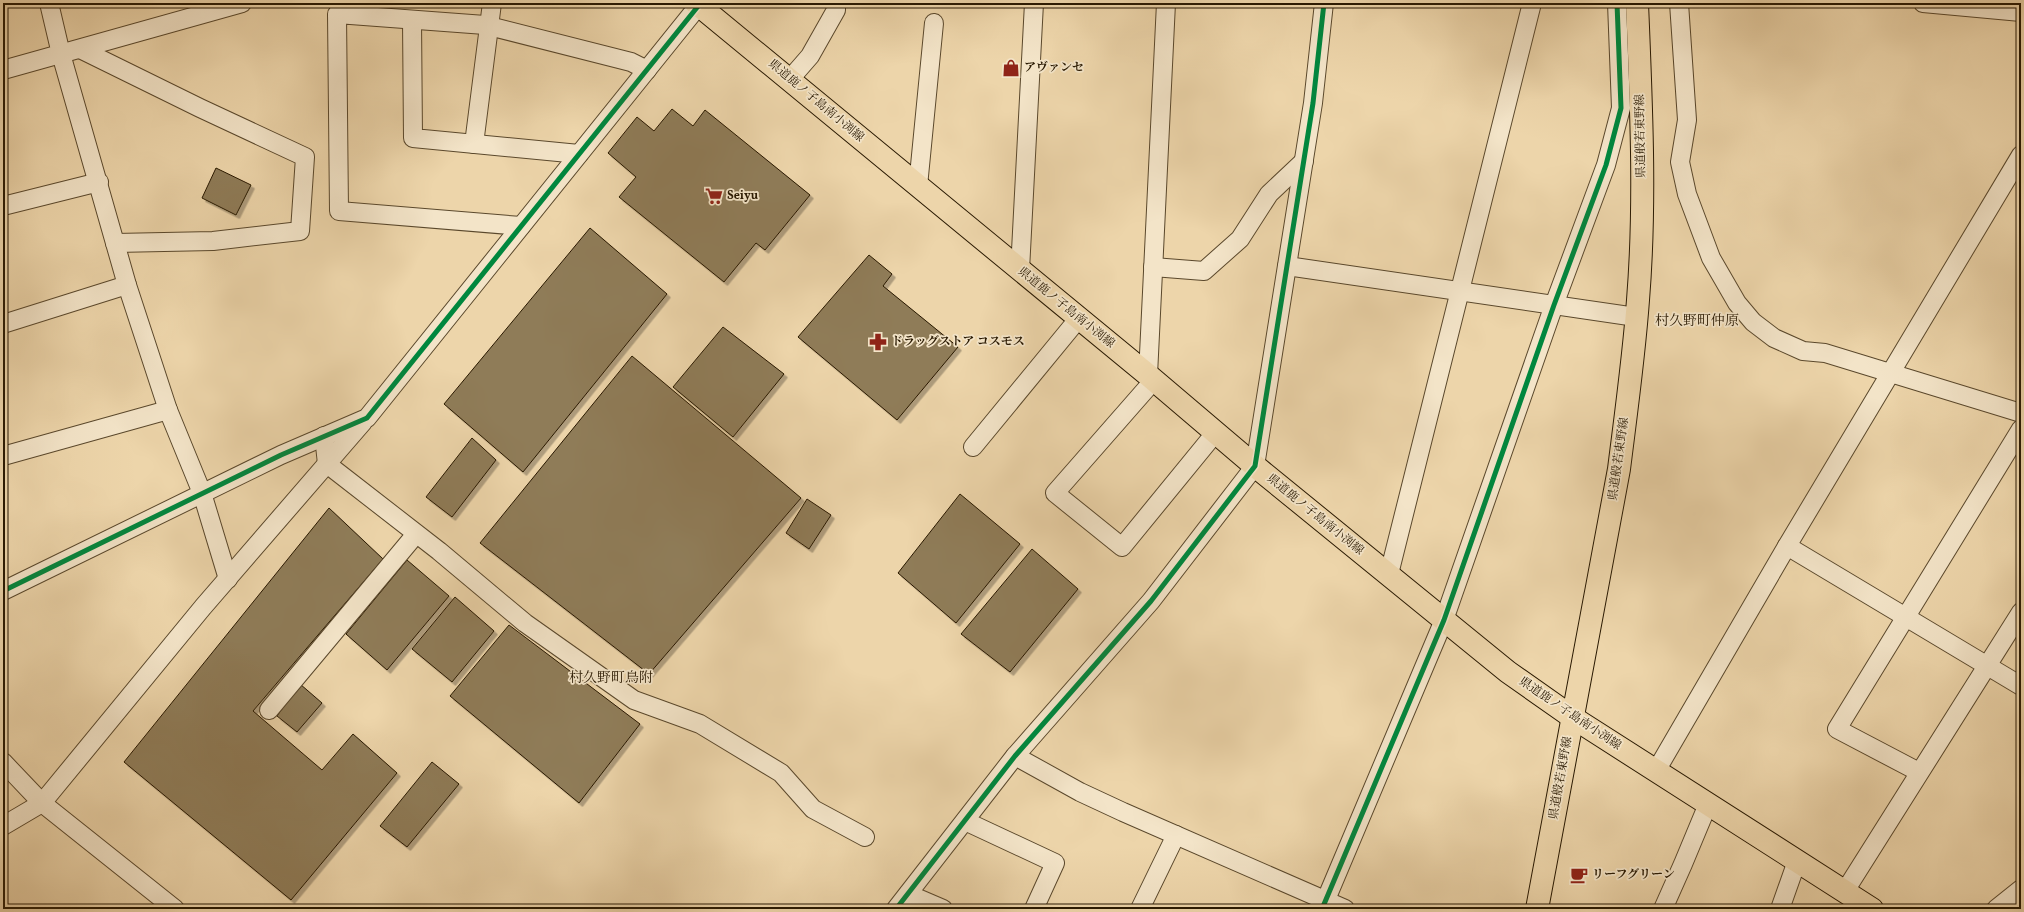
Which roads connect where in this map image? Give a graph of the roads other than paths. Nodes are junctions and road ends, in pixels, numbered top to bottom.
1 (49, 3) edge
2 (242, 3) edge
3 (492, 3) edge
4 (836, 3) edge
5 (1034, 3) edge
6 (1166, 3) edge
7 (1324, 3) edge
8 (1532, 3) edge
9 (1616, 3) edge
10 (1637, 3) edge
11 (1680, 3) edge
12 (1932, 3) edge
13 (697, 4) edge
14 (2021, 12) edge
15 (412, 20) junction
16 (934, 23) dead end
17 (490, 26) junction
18 (80, 49) junction
19 (61, 54) junction
20 (3, 70) edge
21 (647, 70) junction
22 (790, 79) junction
23 (474, 144) junction
24 (579, 154) junction
25 (2021, 155) edge
26 (1304, 161) junction
27 (99, 182) junction
28 (918, 186) junction
29 (3, 206) edge
30 (521, 226) junction
31 (115, 243) junction
32 (1287, 266) junction
33 (1153, 267) junction
34 (1020, 270) junction
35 (127, 284) junction
36 (1460, 291) junction
37 (1554, 305) junction
38 (1636, 317) junction
39 (1079, 318) junction
40 (3, 324) edge
41 (1892, 373) junction
42 (1151, 377) junction
43 (168, 410) junction
44 (2021, 413) edge
45 (367, 418) junction
46 (2021, 429) edge
47 (1216, 432) junction
48 (324, 436) junction
49 (973, 447) dead end
50 (3, 456) edge
51 (327, 464) junction
52 (1255, 466) junction
53 (202, 493) junction
54 (416, 534) junction
55 (1787, 546) junction
56 (1389, 574) junction
57 (228, 579) junction
58 (3, 590) edge
59 (2021, 612) edge
60 (1905, 617) junction
61 (1444, 620) junction
62 (1987, 664) junction
63 (2021, 686) edge
64 (269, 710) dead end
65 (1572, 718) junction
66 (1015, 756) junction
67 (3, 762) edge
68 (1656, 771) junction
69 (1919, 772) junction
70 (42, 803) junction
71 (1708, 804) junction
72 (965, 821) junction
73 (3, 826) edge
74 (1176, 835) junction
75 (865, 837) dead end
76 (1797, 861) junction
77 (2021, 889) edge
78 (1845, 891) junction
79 (908, 894) junction
80 (1324, 905) edge
81 (175, 909) edge
82 (896, 909) edge
83 (943, 909) edge
84 (1034, 909) edge
85 (1140, 909) edge
86 (1345, 909) edge
87 (1537, 909) edge
88 (1663, 909) edge
89 (1780, 909) edge
90 (1872, 909) edge
91 (1996, 909) edge

1 - 19 street
2 - 18 street
3 - 17 street
4 - 22 street
5 - 34 street
6 - 33 street
7 - 26 street
8 - 36 street
9 - 37 street
10 - 38 main road, 県道般若東野線
11 - 41 street
12 - 14 street
13 - 21 street
13 - 22 main road, 県道鹿ノ子島南小渕線
15 - 17 street
15 - 23 street
15 - 30 street
16 - 28 street
17 - 21 street
17 - 23 street
18 - 19 street
18 - 31 street
19 - 20 street
19 - 27 street
21 - 24 street
22 - 28 main road, 県道鹿ノ子島南小渕線
23 - 24 street
24 - 30 street
25 - 41 street
26 - 32 street
26 - 33 street
27 - 29 street
27 - 31 street
28 - 34 main road, 県道鹿ノ子島南小渕線
30 - 45 street
31 - 35 street
32 - 36 street
32 - 52 street
33 - 42 street
34 - 39 main road, 県道鹿ノ子島南小渕線
35 - 40 street
35 - 43 street
36 - 37 street
36 - 56 street
37 - 38 street
37 - 61 street
38 - 65 main road, 県道般若東野線
39 - 42 main road, 県道鹿ノ子島南小渕線
39 - 49 street
41 - 44 street
41 - 55 street
42 - 47 main road, 県道鹿ノ子島南小渕線
42 - 47 street
43 - 50 street
43 - 53 street
45 - 48 street
45 - 51 street
46 - 60 street
47 - 52 main road, 県道鹿ノ子島南小渕線
48 - 51 street
48 - 53 street
51 - 54 street
51 - 57 street
52 - 56 main road, 県道鹿ノ子島南小渕線
52 - 66 street
53 - 57 street
53 - 58 street
54 - 64 street
54 - 75 street
55 - 60 street
55 - 68 street
56 - 61 main road, 県道鹿ノ子島南小渕線
57 - 70 street
59 - 62 street
60 - 62 street
60 - 69 street
61 - 65 main road, 県道鹿ノ子島南小渕線
61 - 80 street
62 - 63 street
62 - 69 street
65 - 68 main road, 県道鹿ノ子島南小渕線
65 - 87 main road, 県道般若東野線
66 - 72 street
66 - 74 street
67 - 70 street
68 - 71 main road, 県道鹿ノ子島南小渕線
69 - 78 street
70 - 73 street
70 - 81 street
71 - 76 main road, 県道鹿ノ子島南小渕線
71 - 88 street
72 - 79 street
72 - 84 street
74 - 80 street
74 - 85 street
76 - 78 main road, 県道鹿ノ子島南小渕線
76 - 89 street
77 - 91 street
78 - 90 main road, 県道鹿ノ子島南小渕線
79 - 82 street
79 - 83 street
80 - 86 street

